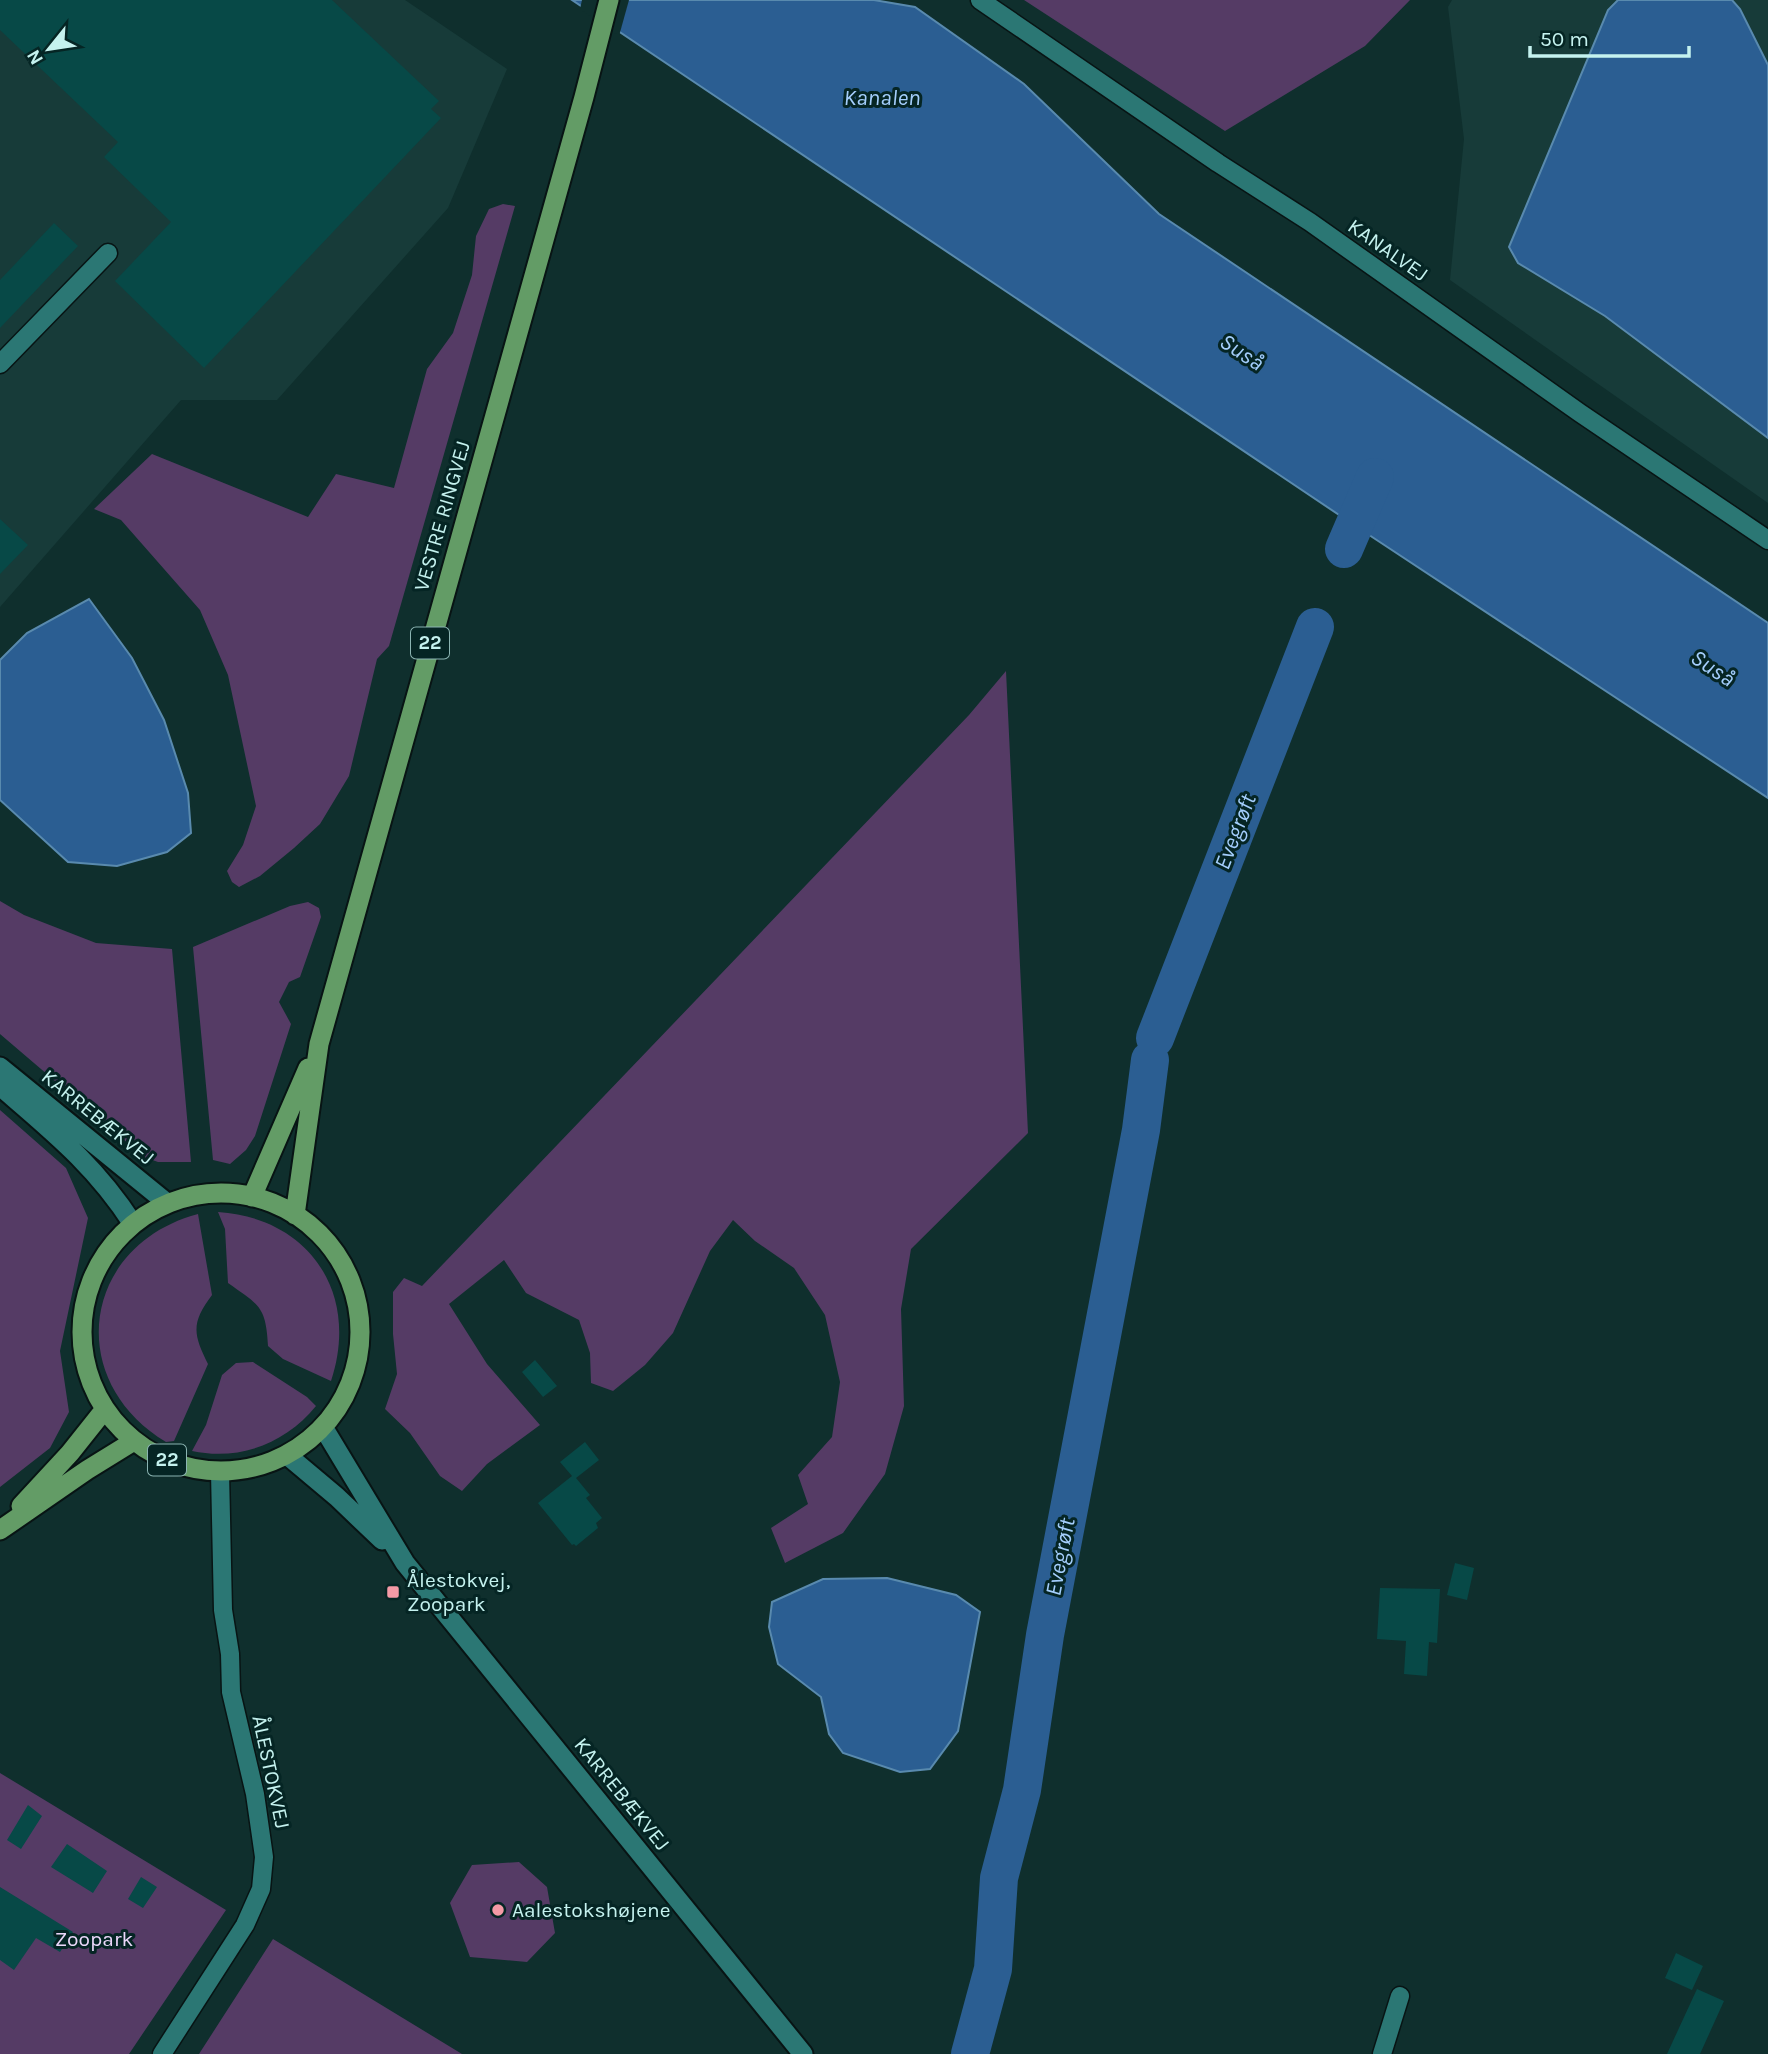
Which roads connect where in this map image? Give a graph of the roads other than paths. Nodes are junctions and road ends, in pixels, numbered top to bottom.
1 (610, 0) edge
2 (980, 0) edge
3 (108, 253) dead end
4 (0, 364) edge
5 (1768, 540) edge
6 (319, 1044) junction
7 (0, 1067) edge
8 (0, 1086) edge
9 (252, 1197) junction
10 (167, 1203) junction
11 (295, 1215) junction
12 (133, 1224) junction
13 (105, 1409) junction
14 (323, 1427) junction
15 (134, 1441) junction
16 (287, 1455) junction
17 (220, 1472) junction
18 (0, 1529) edge
19 (405, 1563) junction
20 (1400, 1996) dead end
21 (162, 2054) edge
22 (803, 2054) edge
23 (1382, 2054) edge

1 - 6 main road, VESTRE RINGVEJ / 22
2 - 5 street, KANALVEJ
3 - 4 street
6 - 9 main road, VESTRE RINGVEJ / 22
6 - 11 main road, VESTRE RINGVEJ / 22
7 - 10 main road, KARREBÆKVEJ
8 - 12 main road, KARREBÆKVEJ
9 - 10 main road, 22
9 - 11 main road, 22
10 - 12 main road, 22
11 - 14 main road, 22
12 - 13 main road, 22
13 - 15 main road, 22
13 - 18 main road, 22
14 - 16 main road, 22
14 - 19 main road, KARREBÆKVEJ
15 - 17 main road, 22
15 - 18 main road, 22
16 - 17 main road, 22
16 - 19 main road, KARREBÆKVEJ
17 - 21 street, ÅLESTOKVEJ
19 - 22 main road, KARREBÆKVEJ
20 - 23 street

